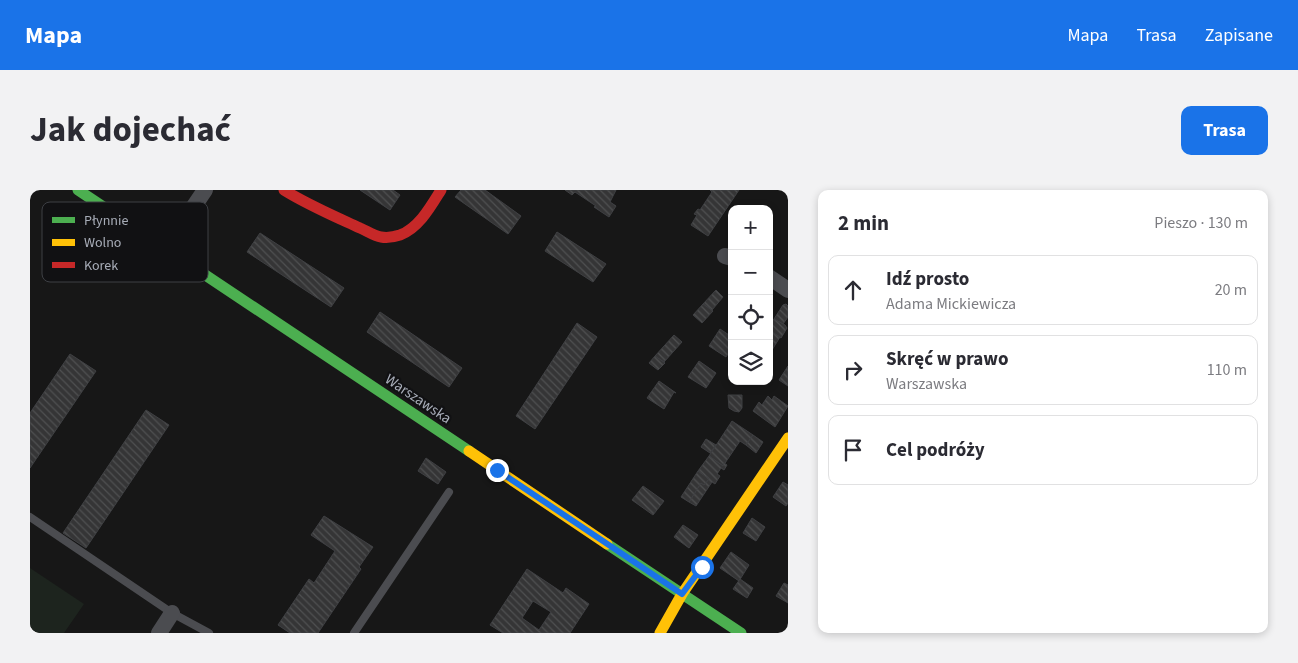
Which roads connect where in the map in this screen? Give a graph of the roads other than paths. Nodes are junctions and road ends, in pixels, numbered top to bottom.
1 (78, 190) edge
2 (205, 190) edge
3 (284, 190) edge
4 (441, 190) edge
5 (96, 202) edge
6 (197, 202) edge
7 (208, 278) edge
8 (773, 280) edge
9 (788, 290) edge
10 (788, 438) edge
11 (450, 492) dead end
12 (30, 517) edge
13 (682, 594) junction
14 (172, 613) junction
15 (158, 633) edge
16 (209, 633) edge
17 (354, 633) edge
18 (660, 633) edge
19 (742, 633) edge

1 - 5 main road, Warszawska
2 - 6 street
3 - 4 main road
7 - 13 main road, Warszawska
8 - 9 street
10 - 13 main road
11 - 17 lane
12 - 14 lane
13 - 18 main road
13 - 19 main road, Warszawska
14 - 15 street
14 - 16 lane

